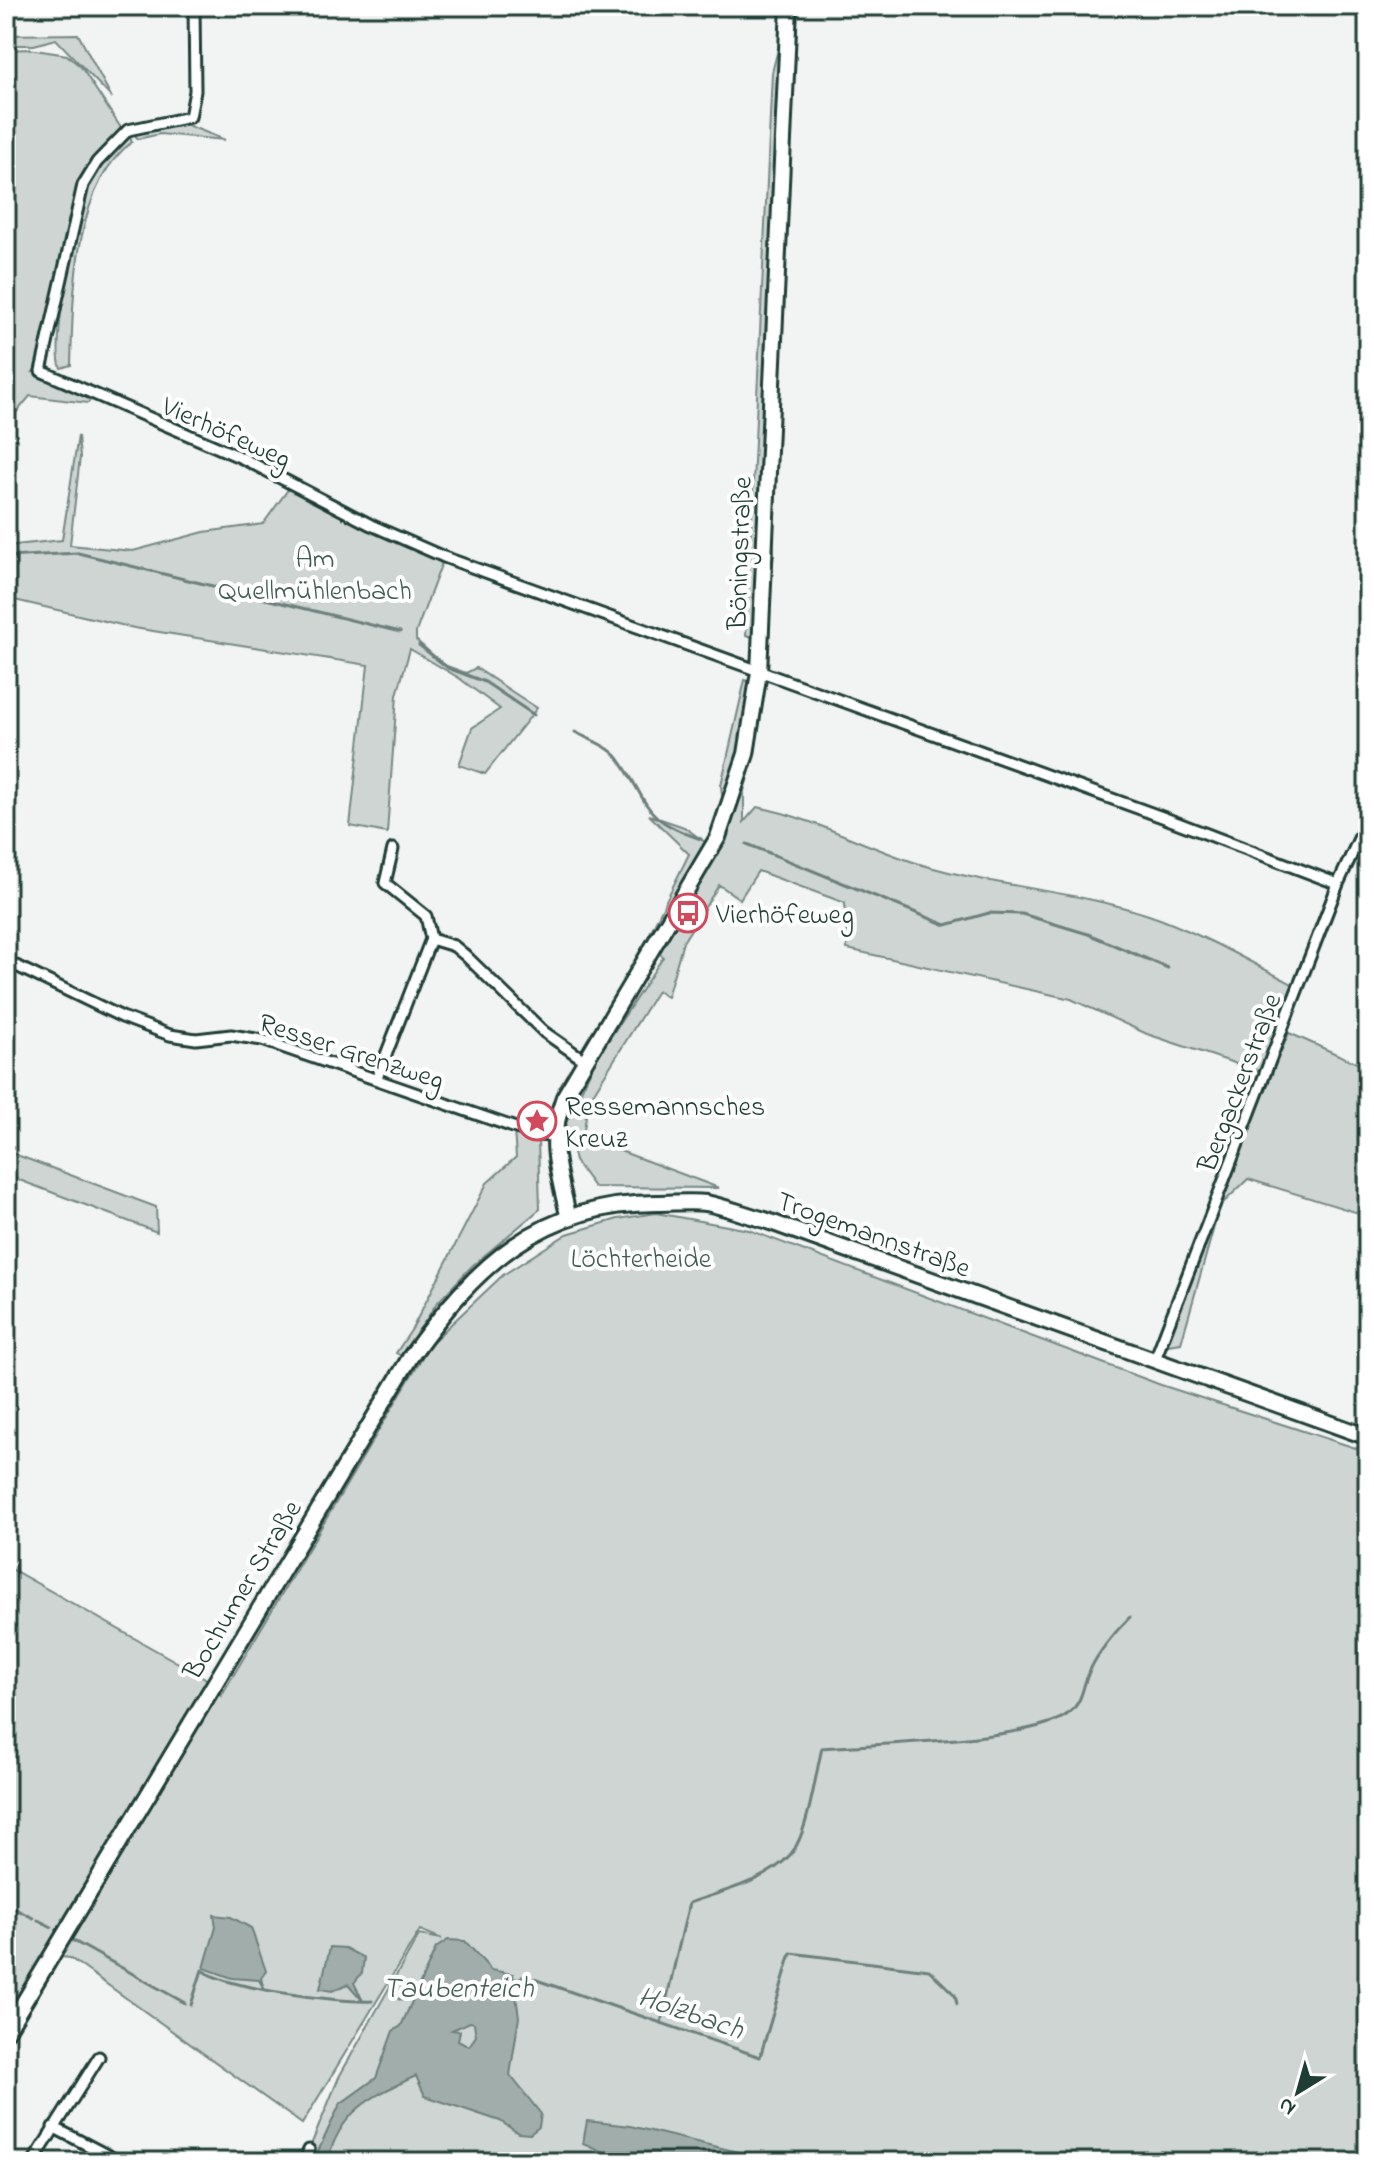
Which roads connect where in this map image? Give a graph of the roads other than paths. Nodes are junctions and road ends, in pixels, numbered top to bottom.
1 (194, 6) edge
2 (789, 6) edge
3 (759, 672) junction
4 (1368, 819) edge
5 (393, 849) dead end
6 (1338, 884) junction
7 (431, 939) junction
8 (6, 961) edge
9 (587, 1062) junction
10 (377, 1078) junction
11 (552, 1136) junction
12 (568, 1215) junction
13 (1154, 1362) junction
14 (1368, 1437) edge
15 (6, 2032) edge
16 (99, 2057) dead end
17 (53, 2127) junction
18 (309, 2150) dead end
19 (33, 2162) edge
20 (120, 2162) edge
21 (304, 2162) edge

1 - 3 street, Vierhöfeweg
2 - 3 main road, Böningstraße
3 - 6 street, Vierhöfeweg
3 - 9 main road, Böningstraße
4 - 6 street, Bergackerstraße
5 - 7 street
6 - 13 street, Bergackerstraße
7 - 9 street
7 - 10 street
8 - 10 street, Resser Grenzweg
9 - 11 main road, Böningstraße
10 - 11 street, Resser Grenzweg
11 - 12 main road, Böningstraße
12 - 13 main road, Trogemannstraße
12 - 15 main road, Bochumer Straße
13 - 14 main road, Trogemannstraße
16 - 17 street
17 - 19 street
17 - 20 street
18 - 21 street

